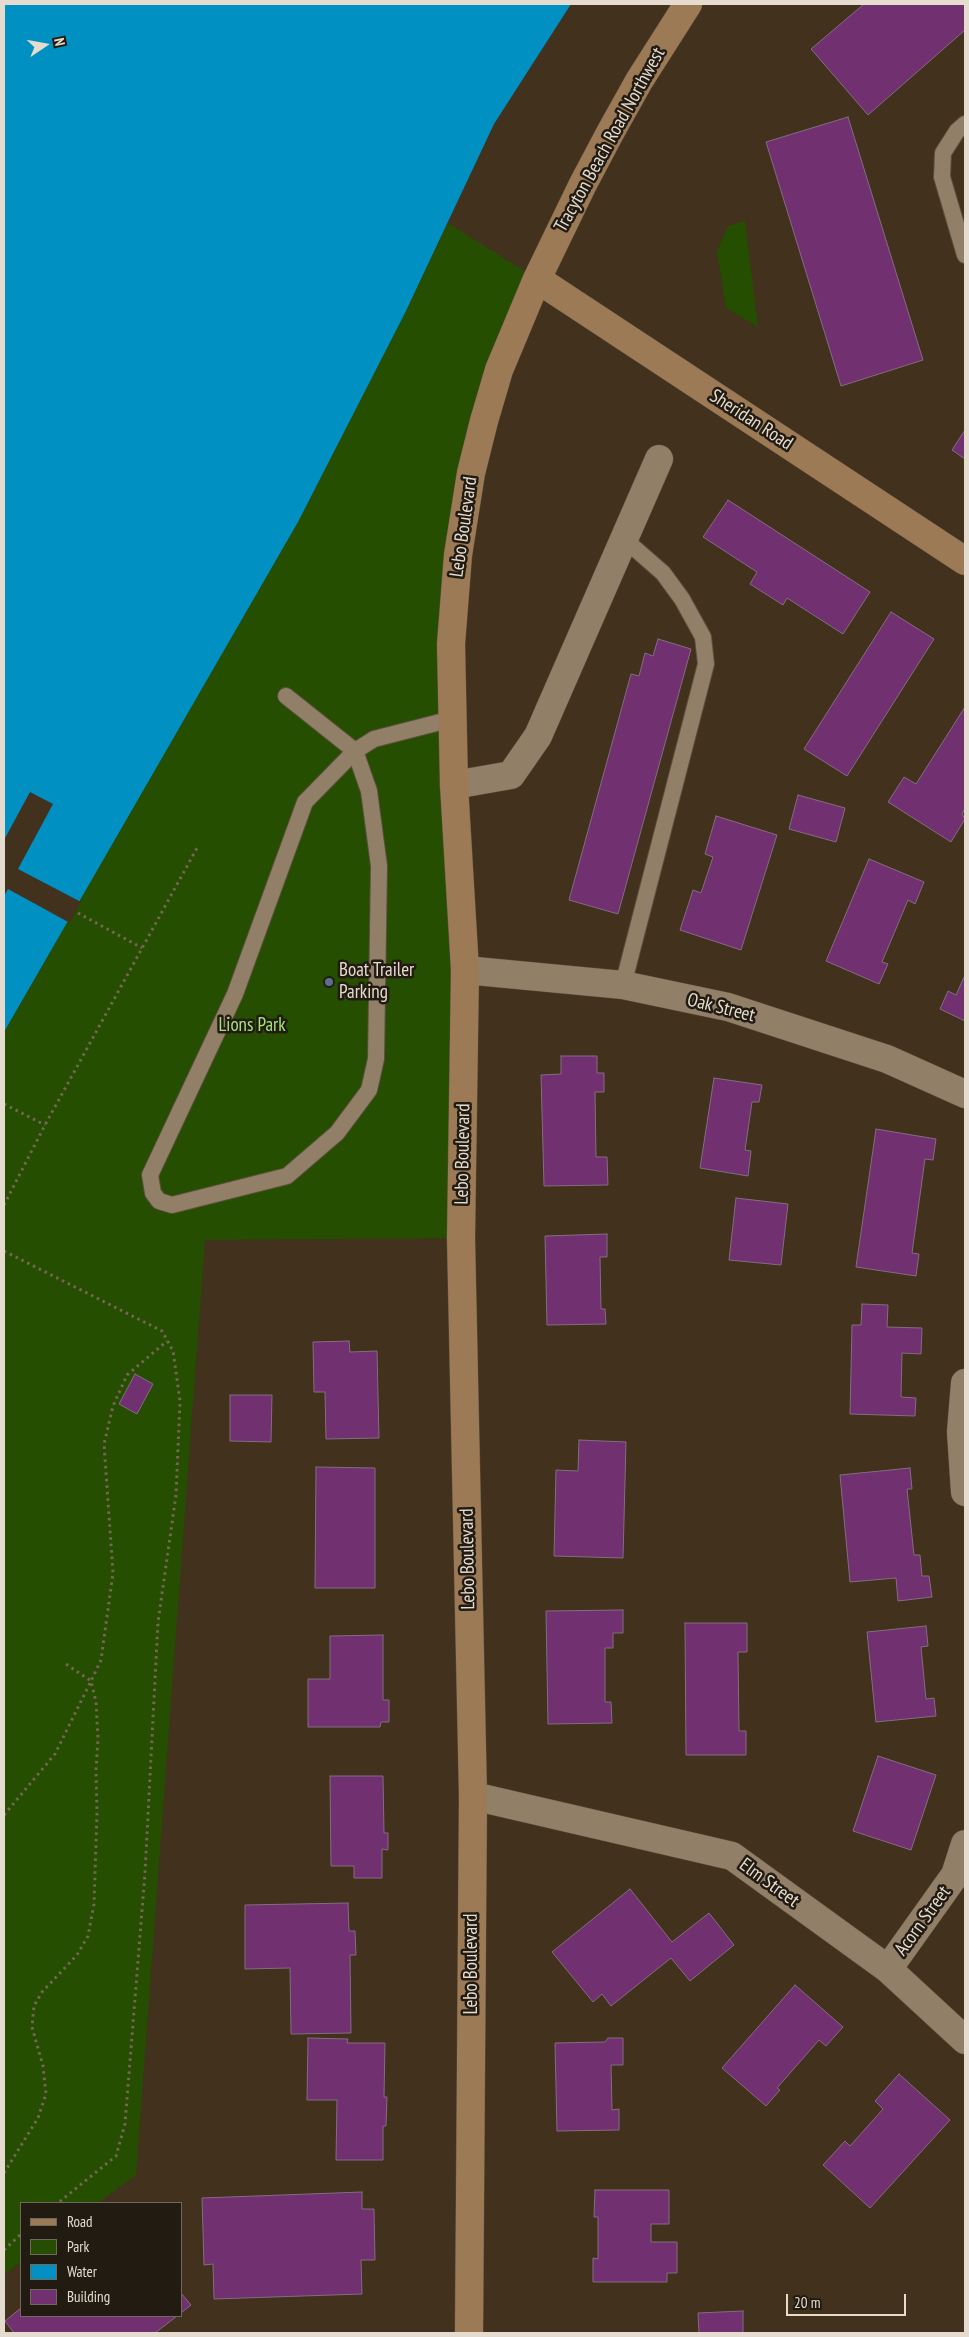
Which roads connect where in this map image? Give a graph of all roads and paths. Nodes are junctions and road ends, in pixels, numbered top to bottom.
1 (688, 4) edge
2 (965, 124) edge
3 (965, 255) edge
4 (537, 279) junction
5 (660, 459) dead end
6 (624, 539) junction
7 (965, 560) edge
8 (286, 696) dead end
9 (452, 719) junction
10 (355, 752) junction
11 (454, 785) junction
12 (197, 848) dead end
13 (78, 913) dead end
14 (142, 948) junction
15 (465, 970) junction
16 (623, 985) junction
17 (965, 1094) edge
18 (4, 1104) edge
19 (45, 1126) junction
20 (4, 1205) edge
21 (4, 1251) edge
22 (167, 1340) junction
23 (965, 1383) edge
24 (965, 1492) edge
25 (63, 1662) dead end
26 (91, 1681) junction
27 (473, 1796) junction
28 (4, 1815) edge
29 (965, 1844) edge
30 (888, 1969) junction
31 (965, 2040) edge
32 (4, 2174) edge
33 (59, 2202) edge
34 (20, 2235) edge
35 (4, 2250) edge
36 (470, 2333) edge

1 - 4 main road, Tracyton Beach Road Northwest
2 - 3 lane
4 - 7 main road, Sheridan Road
4 - 9 main road, Lebo Boulevard
5 - 6 street
6 - 11 street
6 - 16 lane
8 - 10 lane
9 - 10 lane
9 - 11 main road, Lebo Boulevard
10 - 10 lane
11 - 15 main road, Lebo Boulevard
12 - 14 path
13 - 14 path
14 - 19 path
15 - 16 street, Oak Street
15 - 27 main road, Lebo Boulevard
16 - 17 street, Oak Street
18 - 19 path
19 - 20 path
21 - 22 path
22 - 26 path
22 - 33 path
23 - 24 street
25 - 26 path
26 - 28 path
26 - 32 path
27 - 30 street, Elm Street
27 - 36 main road, Lebo Boulevard
29 - 30 street, Acorn Street
30 - 31 street, Elm Street
34 - 35 path

